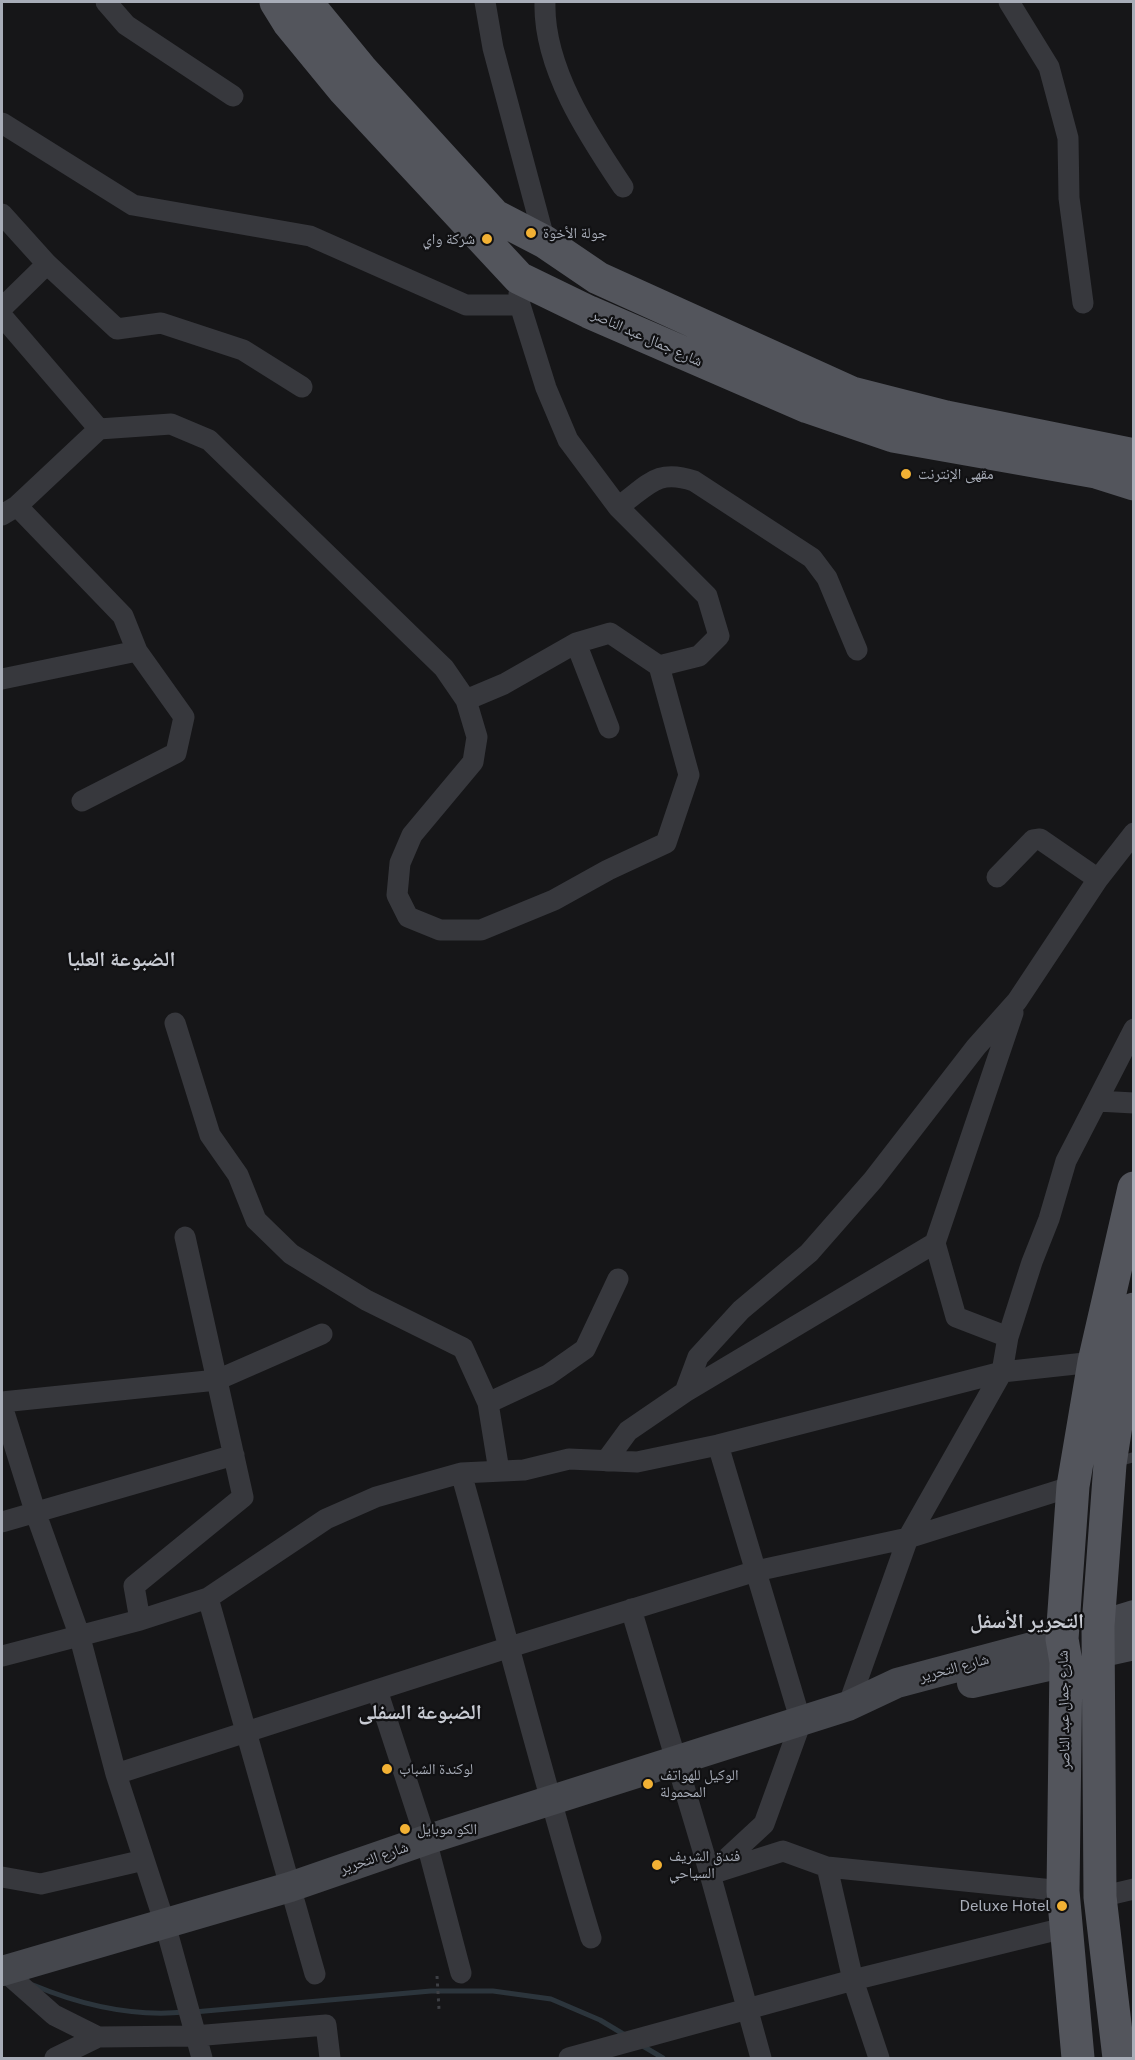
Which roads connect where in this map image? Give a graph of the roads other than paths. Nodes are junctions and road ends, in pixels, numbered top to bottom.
1 (106, 2) edge
2 (276, 2) edge
3 (306, 2) edge
4 (485, 2) edge
5 (545, 2) edge
6 (1008, 2) edge
7 (233, 96) dead end
8 (2, 123) edge
9 (623, 187) dead end
10 (2, 214) edge
11 (545, 242) junction
12 (47, 264) junction
13 (519, 291) junction
14 (1083, 303) dead end
15 (2, 308) edge
16 (2, 316) edge
17 (302, 387) dead end
18 (99, 429) junction
19 (1133, 461) edge
20 (618, 507) junction
21 (9, 510) edge
22 (576, 643) junction
23 (857, 650) dead end
24 (137, 651) junction
25 (659, 666) junction
26 (2, 679) edge
27 (466, 700) junction
28 (609, 728) dead end
29 (82, 801) dead end
30 (1134, 833) edge
31 (997, 877) dead end
32 (1098, 879) junction
33 (1017, 1001) junction
34 (175, 1023) dead end
35 (1134, 1029) edge
36 (1097, 1101) junction
37 (1134, 1103) edge
38 (1134, 1188) edge
39 (185, 1237) dead end
40 (935, 1243) junction
41 (618, 1279) dead end
42 (1133, 1315) edge
43 (322, 1334) dead end
44 (1008, 1336) junction
45 (1094, 1362) junction
46 (1002, 1372) junction
47 (217, 1380) junction
48 (685, 1392) junction
49 (488, 1403) junction
50 (2, 1404) edge
51 (717, 1445) junction
52 (234, 1455) junction
53 (1122, 1460) edge
54 (606, 1461) junction
55 (499, 1471) junction
56 (461, 1473) junction
57 (1073, 1486) junction
58 (36, 1514) junction
59 (2, 1522) edge
60 (908, 1538) junction
61 (756, 1571) junction
62 (208, 1598) junction
63 (631, 1609) junction
64 (1134, 1615) edge
65 (140, 1620) junction
66 (79, 1634) junction
67 (1098, 1640) junction
68 (1134, 1645) edge
69 (510, 1647) junction
70 (1064, 1650) junction
71 (2, 1656) edge
72 (377, 1690) junction
73 (848, 1706) junction
74 (801, 1722) junction
75 (246, 1733) junction
76 (675, 1761) junction
77 (116, 1774) junction
78 (549, 1800) junction
79 (426, 1839) junction
80 (144, 1860) junction
81 (827, 1867) junction
82 (710, 1874) junction
83 (2, 1877) edge
84 (290, 1887) junction
85 (1134, 1889) edge
86 (1064, 1891) junction
87 (1100, 1897) junction
88 (165, 1924) junction
89 (1068, 1927) junction
90 (591, 1938) dead end
91 (3, 1970) edge
92 (461, 1973) dead end
93 (315, 1974) dead end
94 (853, 1980) junction
95 (747, 2012) junction
96 (193, 2030) junction
97 (98, 2037) junction
98 (1123, 2043) edge
99 (619, 2052) edge
100 (55, 2058) edge
101 (202, 2058) edge
102 (330, 2058) edge
103 (568, 2058) edge
104 (761, 2058) edge
105 (879, 2058) edge
106 (1075, 2058) edge

1 - 7 street
2 - 13 main road, شارع جمال عبد الناصر
3 - 11 main road, شارع جمال عبد الناصر
4 - 11 street
5 - 9 street
6 - 14 street
8 - 13 street
10 - 12 street
11 - 13 main road
11 - 19 main road, شارع جمال عبد الناصر
12 - 15 street
12 - 17 street
13 - 19 main road, شارع جمال عبد الناصر
13 - 20 street
16 - 18 street
18 - 21 street
18 - 27 street
20 - 23 street
20 - 25 street
21 - 24 street
22 - 25 street
22 - 27 street
22 - 28 street
24 - 26 street
24 - 29 street
25 - 27 street
30 - 32 street
31 - 32 street
32 - 33 street
33 - 40 street
33 - 48 street
34 - 49 street
35 - 36 street
36 - 37 street
36 - 44 street
38 - 45 main road, شارع جمال عبد الناصر
39 - 47 street
40 - 44 street
40 - 48 street
41 - 49 street
42 - 53 main road
43 - 47 street
44 - 46 street
45 - 46 street
45 - 57 main road, شارع جمال عبد الناصر
46 - 51 street
46 - 60 street
47 - 50 street
47 - 52 street
48 - 54 street
49 - 55 street
50 - 58 street
51 - 54 street
51 - 61 street
52 - 58 street
52 - 65 street
53 - 67 main road
54 - 55 street
55 - 56 street
56 - 62 street
56 - 69 street
57 - 60 street
57 - 70 main road, شارع جمال عبد الناصر
58 - 59 street
58 - 66 street
60 - 61 street
60 - 73 street
61 - 63 street
61 - 74 street
62 - 65 street
62 - 75 street
63 - 69 street
63 - 76 street
64 - 67 main road
65 - 66 street
66 - 71 street
66 - 77 street
67 - 68 main road
67 - 87 main road
69 - 72 street
69 - 78 street
70 - 73 main road, شارع التحرير
70 - 86 main road, شارع جمال عبد الناصر
72 - 75 street
72 - 79 street
73 - 74 main road, شارع التحرير
74 - 76 main road, شارع التحرير
74 - 82 street
75 - 77 street
75 - 84 street
76 - 78 main road, شارع التحرير
76 - 82 street
77 - 80 street
78 - 79 main road, شارع التحرير
78 - 90 street
79 - 84 main road, شارع التحرير
79 - 92 street
80 - 83 street
80 - 88 street
81 - 82 street
81 - 86 street
81 - 94 street
82 - 95 street
84 - 88 main road, شارع التحرير
84 - 93 street
85 - 87 street
86 - 89 main road, شارع جمال عبد الناصر
87 - 98 main road
88 - 91 main road, شارع التحرير
88 - 96 street
89 - 94 street
89 - 106 main road, شارع جمال عبد الناصر
91 - 97 street
94 - 95 street
94 - 105 street
95 - 99 street
95 - 104 street
96 - 97 street
96 - 101 street
96 - 102 street
97 - 100 street
99 - 103 street

